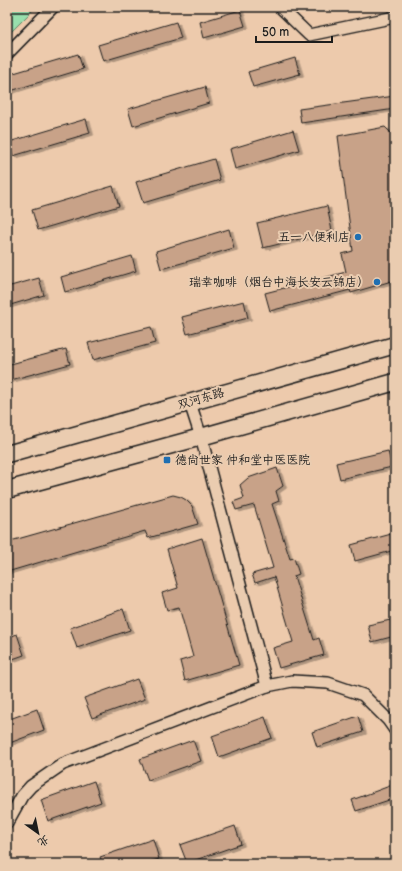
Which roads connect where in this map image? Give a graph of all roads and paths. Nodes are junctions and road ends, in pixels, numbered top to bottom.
1 (53, 7) edge
2 (280, 7) edge
3 (395, 17) edge
4 (7, 54) edge
5 (395, 345) edge
6 (395, 382) edge
7 (190, 403) junction
8 (201, 437) junction
9 (7, 454) edge
10 (7, 490) edge
11 (267, 686) junction
12 (395, 730) edge
13 (7, 823) edge

1 - 4 street
2 - 3 street
5 - 7 street, 双河东路
6 - 8 street
7 - 8 street
7 - 9 street, 双河东路
8 - 10 street
8 - 11 street
11 - 12 street
11 - 13 street

